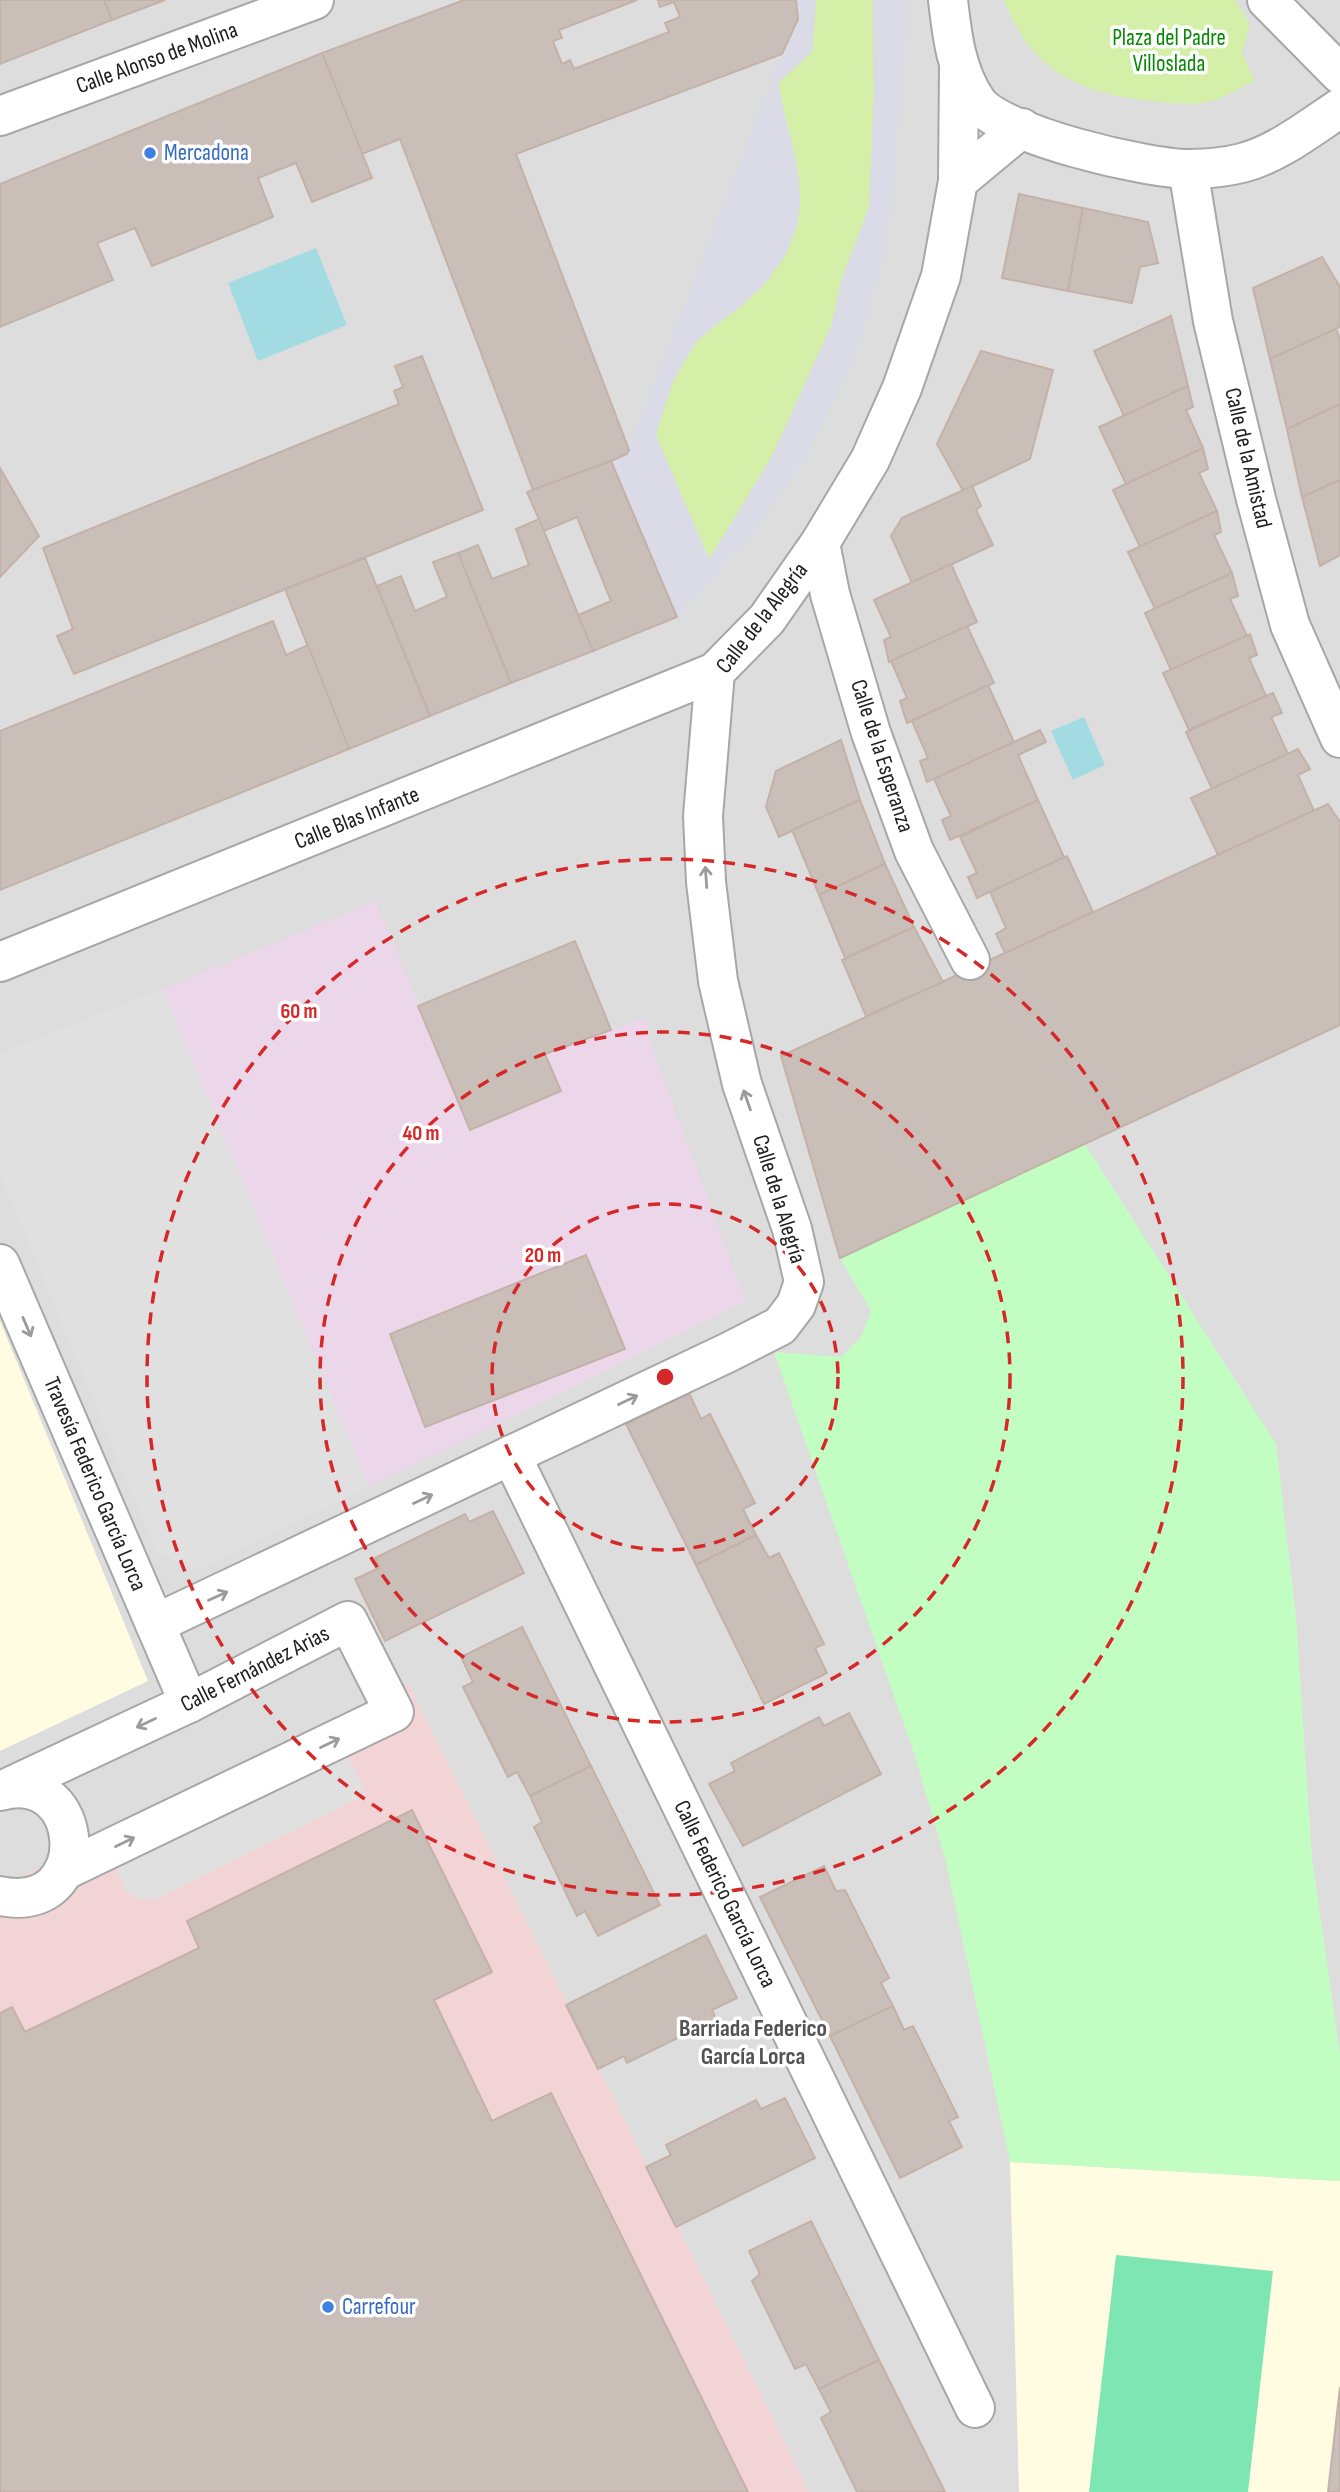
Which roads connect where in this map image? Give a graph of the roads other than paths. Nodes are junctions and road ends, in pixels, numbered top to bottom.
1 (314, 0) edge
2 (948, 0) edge
3 (1267, 0) edge
4 (959, 69) junction
5 (1340, 74) edge
6 (1340, 108) edge
7 (0, 116) edge
8 (1022, 128) junction
9 (1188, 169) junction
10 (958, 181) junction
11 (820, 543) junction
12 (715, 672) junction
13 (1340, 738) edge
14 (970, 960) dead end
15 (0, 962) edge
16 (0, 1264) edge
17 (511, 1455) junction
18 (155, 1624) junction
19 (189, 1703) junction
20 (1, 1791) edge
21 (64, 1871) junction
22 (6, 1901) edge
23 (975, 2408) dead end

1 - 7 street, Calle Alonso de Molina
2 - 4 street
3 - 5 street
4 - 8 street
4 - 10 street, Calle de la Alegría
6 - 9 street
8 - 9 street
8 - 10 street
9 - 13 street, Calle de la Amistad
10 - 11 street, Calle de la Alegría
11 - 12 street, Calle de la Alegría
11 - 14 street, Calle de la Esperanza
12 - 15 street, Calle Blas Infante
17 -> 12 street, Calle de la Alegría
16 -> 18 street, Travesía Federico García Lorca
18 -> 17 street
17 - 23 street, Calle Federico García Lorca
18 - 19 street, Travesía Federico García Lorca
19 -> 20 street, Calle Fernández Arias
21 -> 19 street, Calle Fernández Arias
20 - 21 street
21 - 22 street

